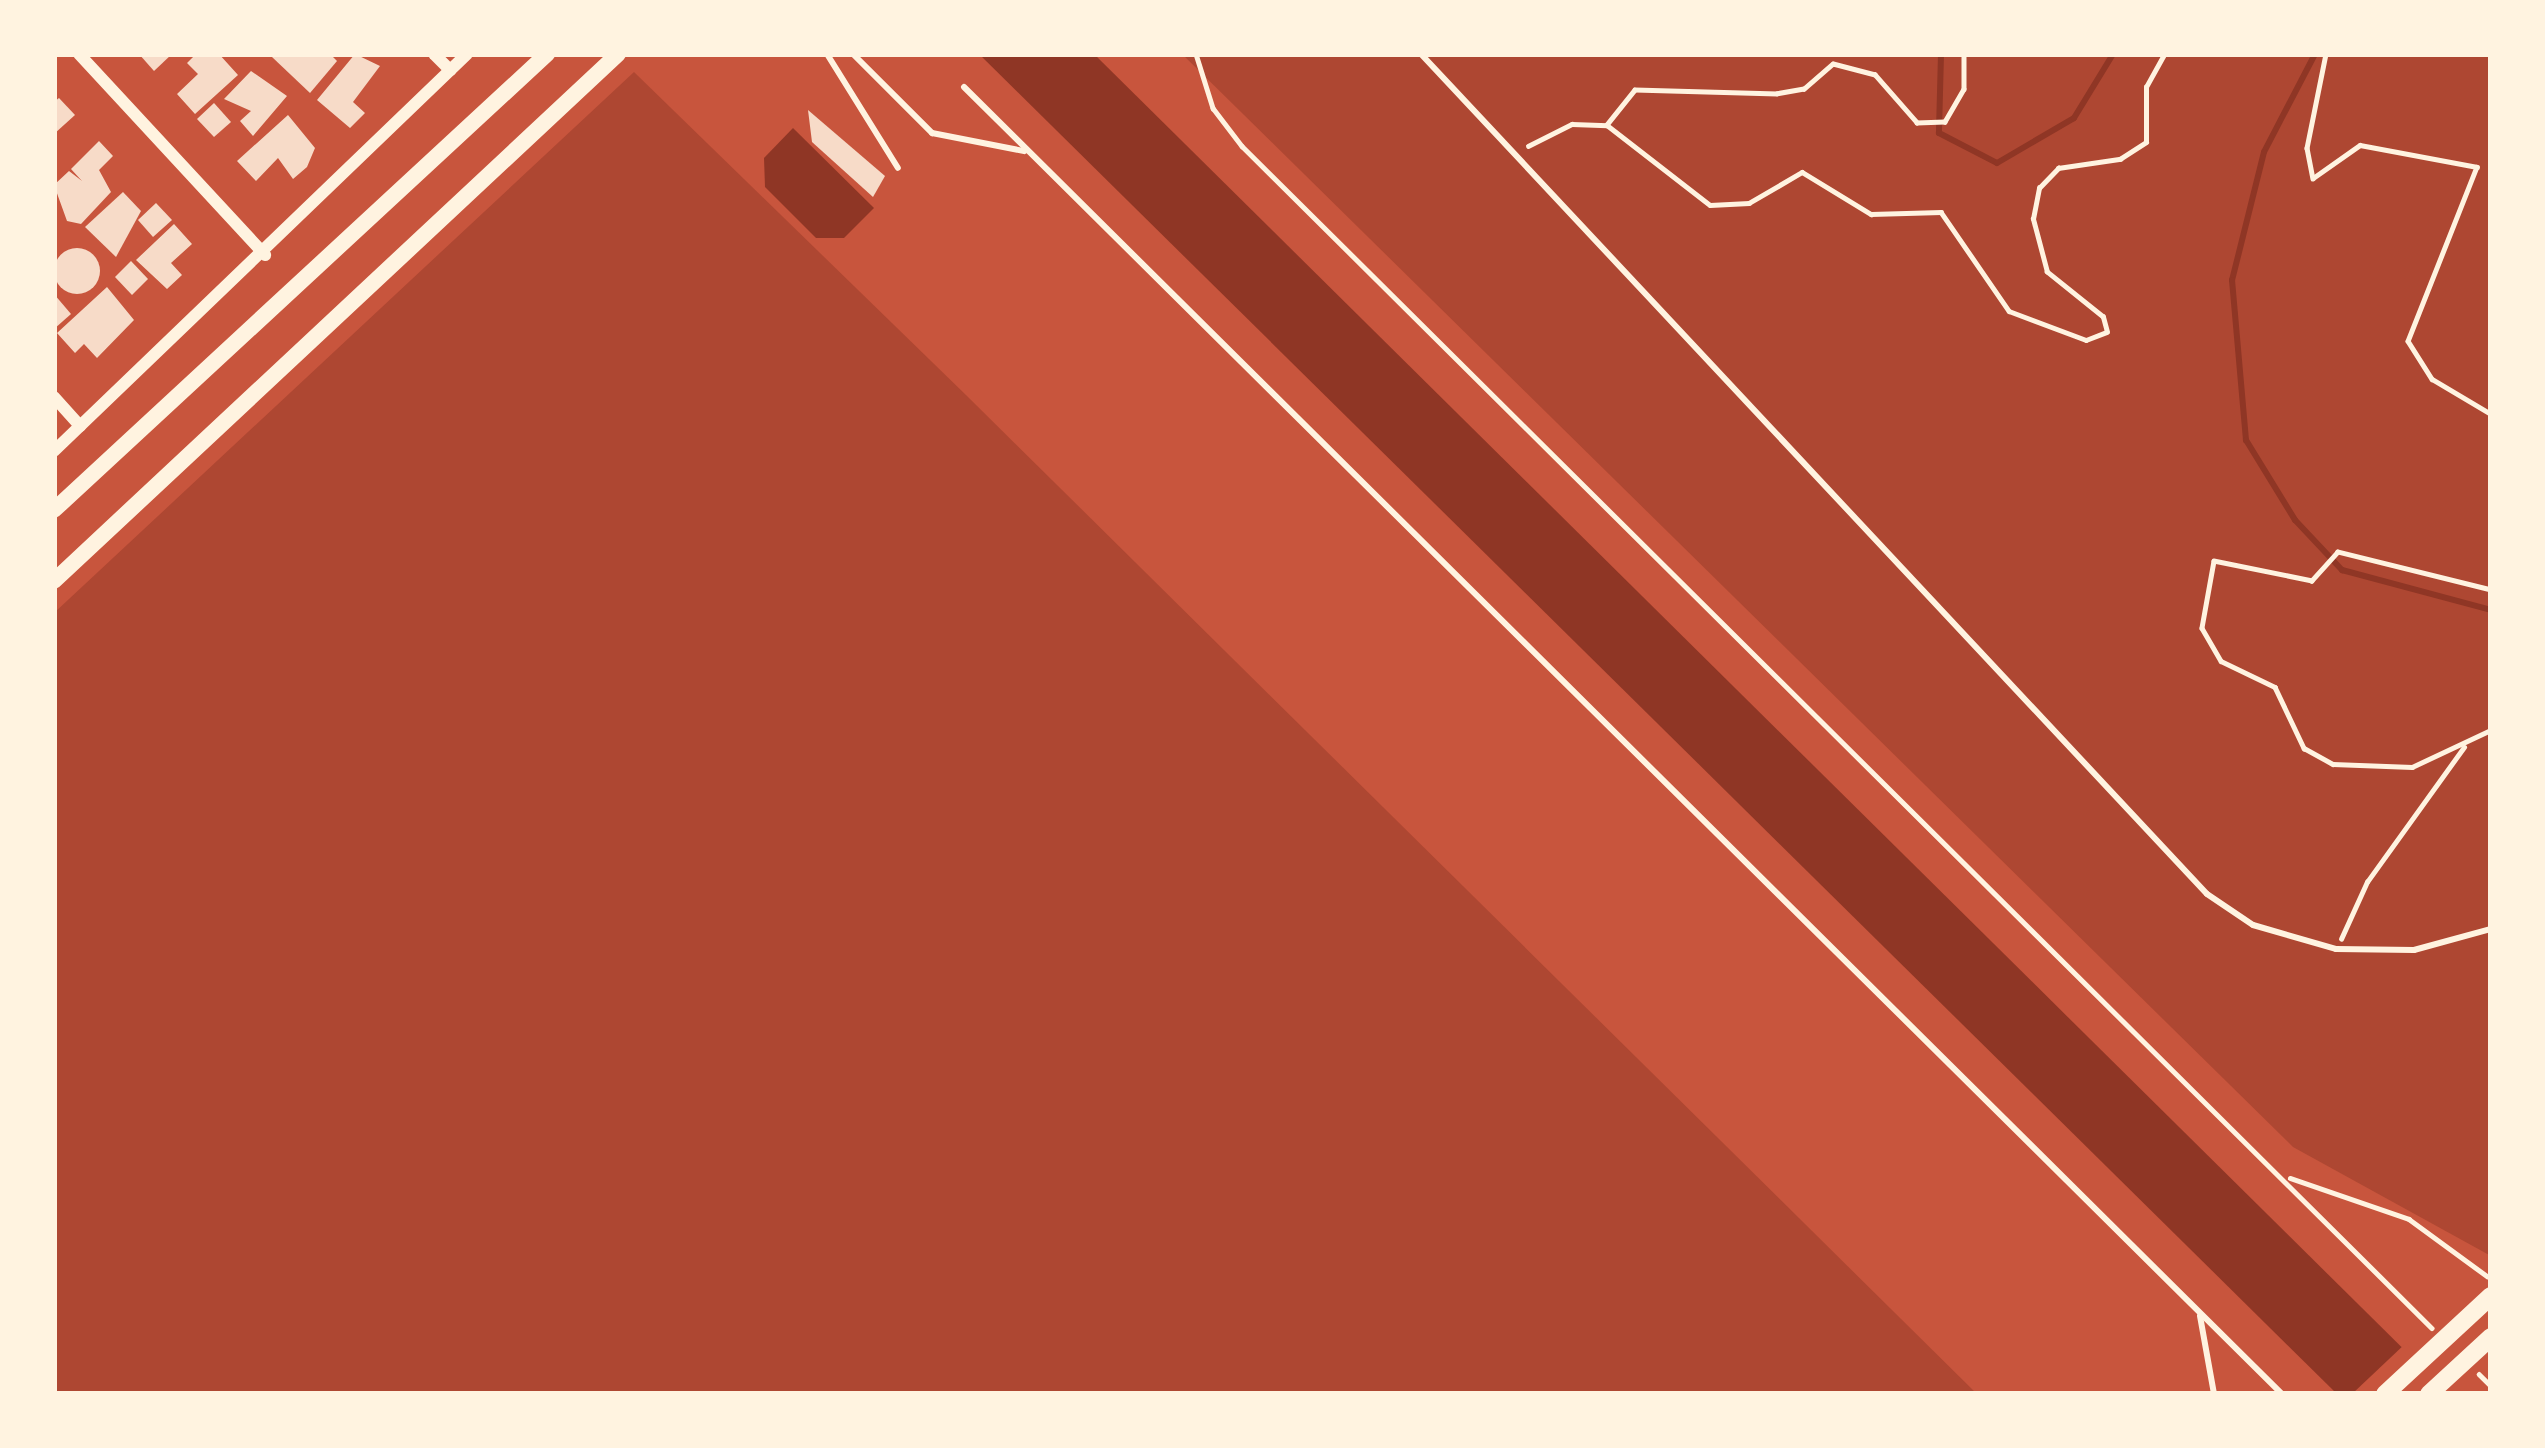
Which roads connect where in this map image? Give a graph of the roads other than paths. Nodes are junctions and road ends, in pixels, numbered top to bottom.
1 (79, 54) edge
2 (434, 54) edge
3 (467, 54) edge
4 (547, 54) edge
5 (618, 54) edge
6 (827, 54) edge
7 (853, 54) edge
8 (1420, 54) edge
9 (450, 70) junction
10 (964, 87) dead end
11 (1029, 152) junction
12 (898, 168) dead end
13 (265, 255) junction
14 (54, 397) edge
15 (80, 426) junction
16 (54, 451) edge
17 (54, 510) edge
18 (54, 580) edge
19 (2491, 929) edge
20 (2490, 1292) edge
21 (2200, 1316) junction
22 (2491, 1337) edge
23 (2214, 1394) edge
24 (2282, 1394) edge
25 (2385, 1394) edge
26 (2429, 1394) edge

1 - 13 street
2 - 9 street
3 - 9 street
4 - 17 main road
5 - 18 main road
6 - 12 lane
7 - 11 lane
8 - 19 lane
9 - 13 street
10 - 11 lane
11 - 21 lane
13 - 15 street
14 - 15 street
15 - 16 street
20 - 25 main road
21 - 23 lane
21 - 24 lane
22 - 26 main road

